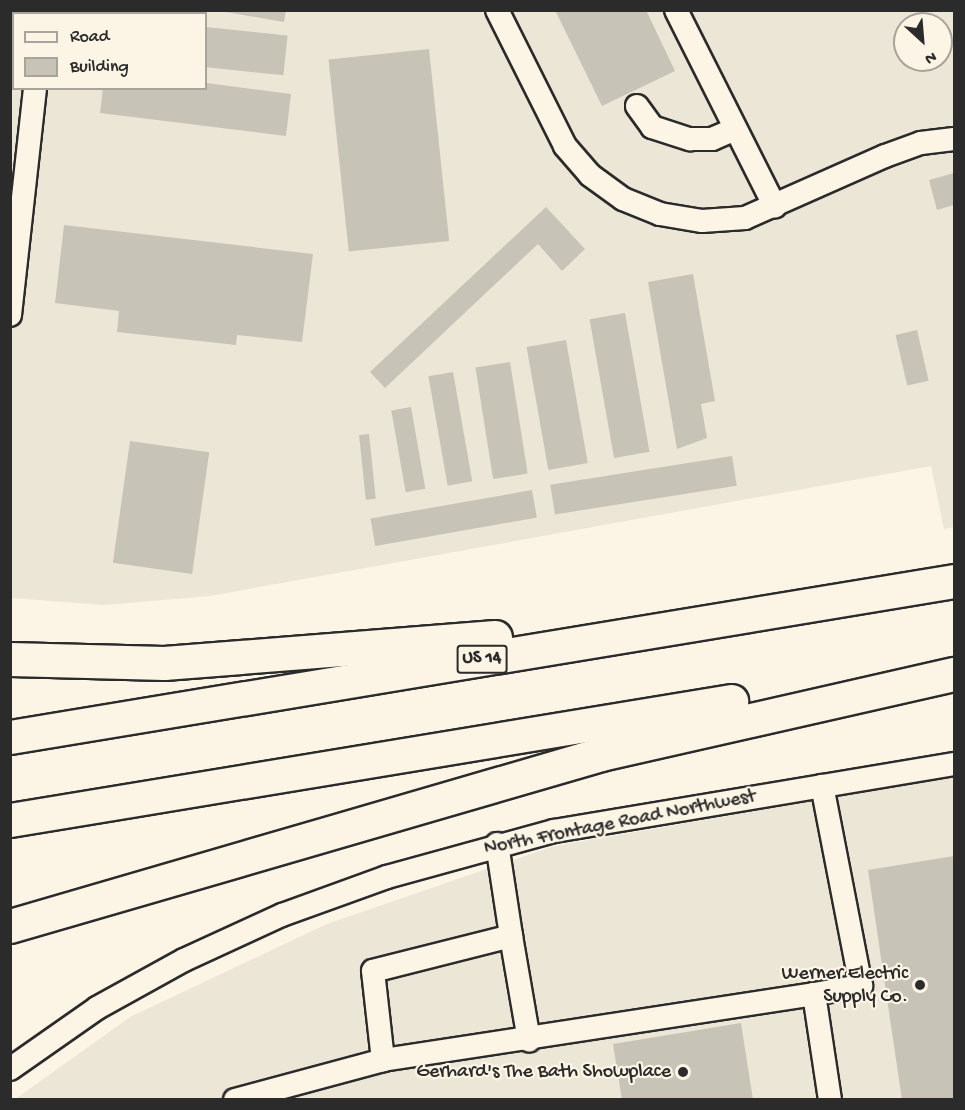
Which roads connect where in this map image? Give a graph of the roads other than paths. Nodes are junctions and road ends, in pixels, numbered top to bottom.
1 (497, 10) edge
2 (676, 10) edge
3 (35, 90) edge
4 (637, 106) dead end
5 (735, 129) junction
6 (954, 139) edge
7 (775, 207) junction
8 (10, 315) edge
9 (954, 581) edge
10 (748, 615) junction
11 (10, 659) edge
12 (954, 663) edge
13 (954, 674) edge
14 (10, 737) edge
15 (954, 764) edge
16 (822, 786) junction
17 (10, 820) edge
18 (497, 844) junction
19 (10, 926) edge
20 (511, 936) junction
21 (814, 994) junction
22 (529, 1040) junction
23 (382, 1060) junction
24 (10, 1069) edge
25 (289, 1091) edge
26 (235, 1100) edge
27 (830, 1100) edge

1 - 7 street
2 - 5 street
3 - 8 street
4 - 5 street
5 - 7 street
6 - 7 street
9 - 10 highway, US 14
10 - 11 highway
10 - 14 highway, US 14
12 - 17 highway
13 - 19 highway
15 - 16 street, North Frontage Road Northwest
16 - 18 street, North Frontage Road Northwest
16 - 21 street
18 - 20 street
18 - 24 street, North Frontage Road Northwest
20 - 22 street
20 - 23 street
21 - 22 street
21 - 27 street
22 - 23 street
23 - 25 street
25 - 26 street

